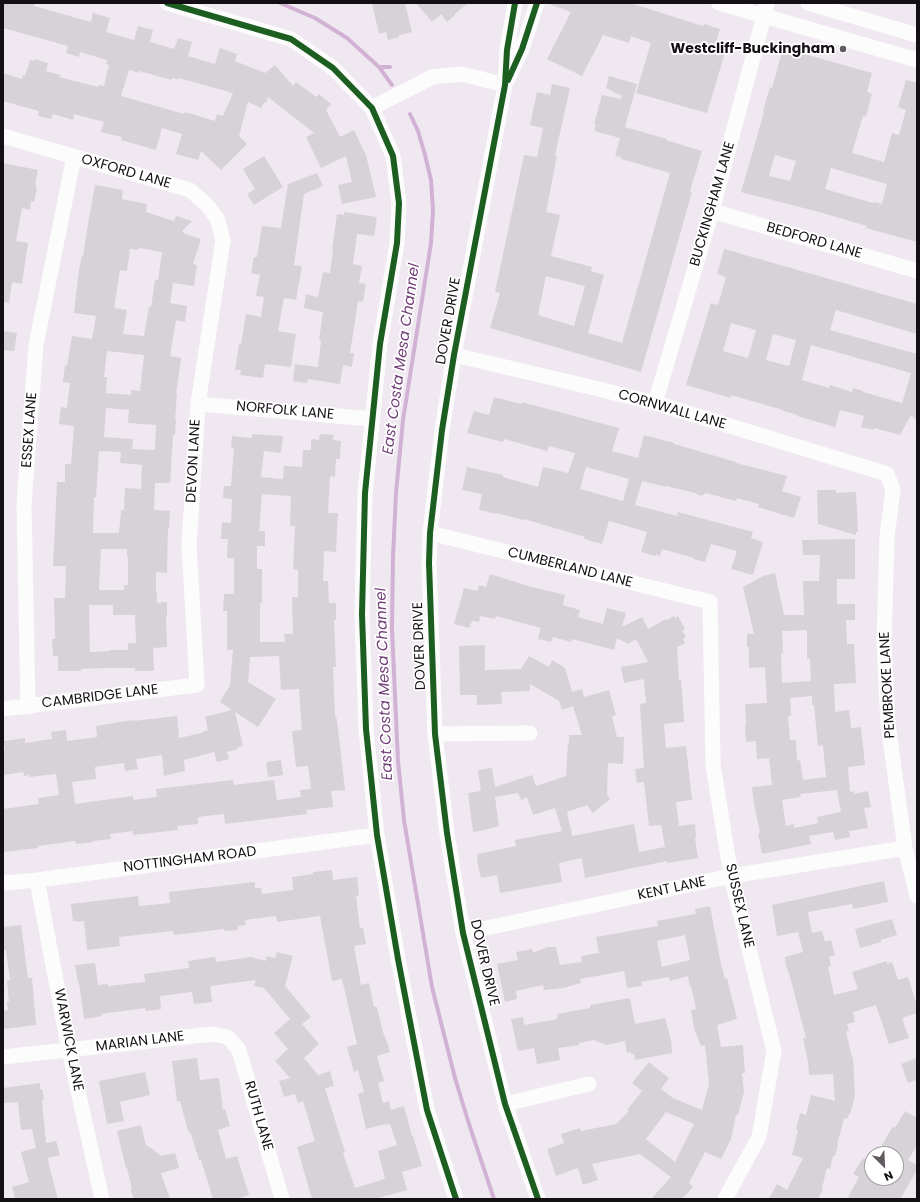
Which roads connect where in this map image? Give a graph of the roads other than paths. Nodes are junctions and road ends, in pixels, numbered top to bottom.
1 (167, 3) edge
2 (515, 3) edge
3 (536, 3) edge
4 (719, 3) edge
5 (808, 3) edge
6 (765, 10) edge
7 (917, 35) edge
8 (917, 60) edge
9 (505, 85) junction
10 (372, 108) junction
11 (3, 136) edge
12 (74, 156) junction
13 (712, 211) junction
14 (223, 240) joint
15 (917, 271) edge
16 (454, 355) junction
17 (655, 403) junction
18 (198, 404) junction
19 (372, 419) junction
20 (887, 474) joint
21 (430, 533) junction
22 (710, 602) joint
23 (197, 685) joint
24 (28, 707) junction
25 (3, 709) edge
26 (530, 733) dead end
27 (435, 734) junction
28 (377, 835) junction
29 (905, 848) junction
30 (731, 876) junction
31 (37, 880) junction
32 (3, 883) edge
33 (917, 896) edge
34 (463, 933) junction
35 (228, 1037) joint
36 (69, 1050) junction
37 (3, 1057) edge
38 (589, 1084) dead end
39 (505, 1104) junction
40 (102, 1199) edge
41 (282, 1199) edge
42 (456, 1199) edge
43 (538, 1199) edge
44 (726, 1199) edge

1 - 10 street
2 - 9 street, DOVER DRIVE
3 - 9 street, DOVER DRIVE
4 - 6 street
5 - 7 street
6 - 8 street
6 - 13 street, BUCKINGHAM LANE
9 - 10 street
9 - 16 street, DOVER DRIVE
10 - 19 street
11 - 12 street, OXFORD LANE
12 - 14 street, OXFORD LANE
12 - 24 street, ESSEX LANE
13 - 15 street, BEDFORD LANE
13 - 17 street, BUCKINGHAM LANE
14 - 18 street, DEVON LANE
16 - 17 street, CORNWALL LANE
16 - 21 street, DOVER DRIVE
17 - 20 street, CORNWALL LANE
18 - 19 street, NORFOLK LANE
18 - 23 street, DEVON LANE
19 - 28 street
20 - 29 street, PEMBROKE LANE
21 - 22 street, CUMBERLAND LANE
21 - 27 street, DOVER DRIVE
22 - 30 street, SUSSEX LANE
23 - 24 street, CAMBRIDGE LANE
24 - 25 street, CAMBRIDGE LANE
26 - 27 street
27 - 34 street, DOVER DRIVE
28 - 31 street, NOTTINGHAM ROAD
28 - 42 street
29 - 30 street, KENT LANE
29 - 33 street, PEMBROKE LANE
30 - 34 street, KENT LANE
30 - 44 street, SUSSEX LANE
31 - 32 street, NOTTINGHAM ROAD
31 - 36 street, WARWICK LANE
34 - 39 street, DOVER DRIVE
35 - 36 street, MARIAN LANE
35 - 41 street, RUTH LANE
36 - 37 street, MARIAN LANE
36 - 40 street, WARWICK LANE
38 - 39 street
39 - 43 street, DOVER DRIVE

